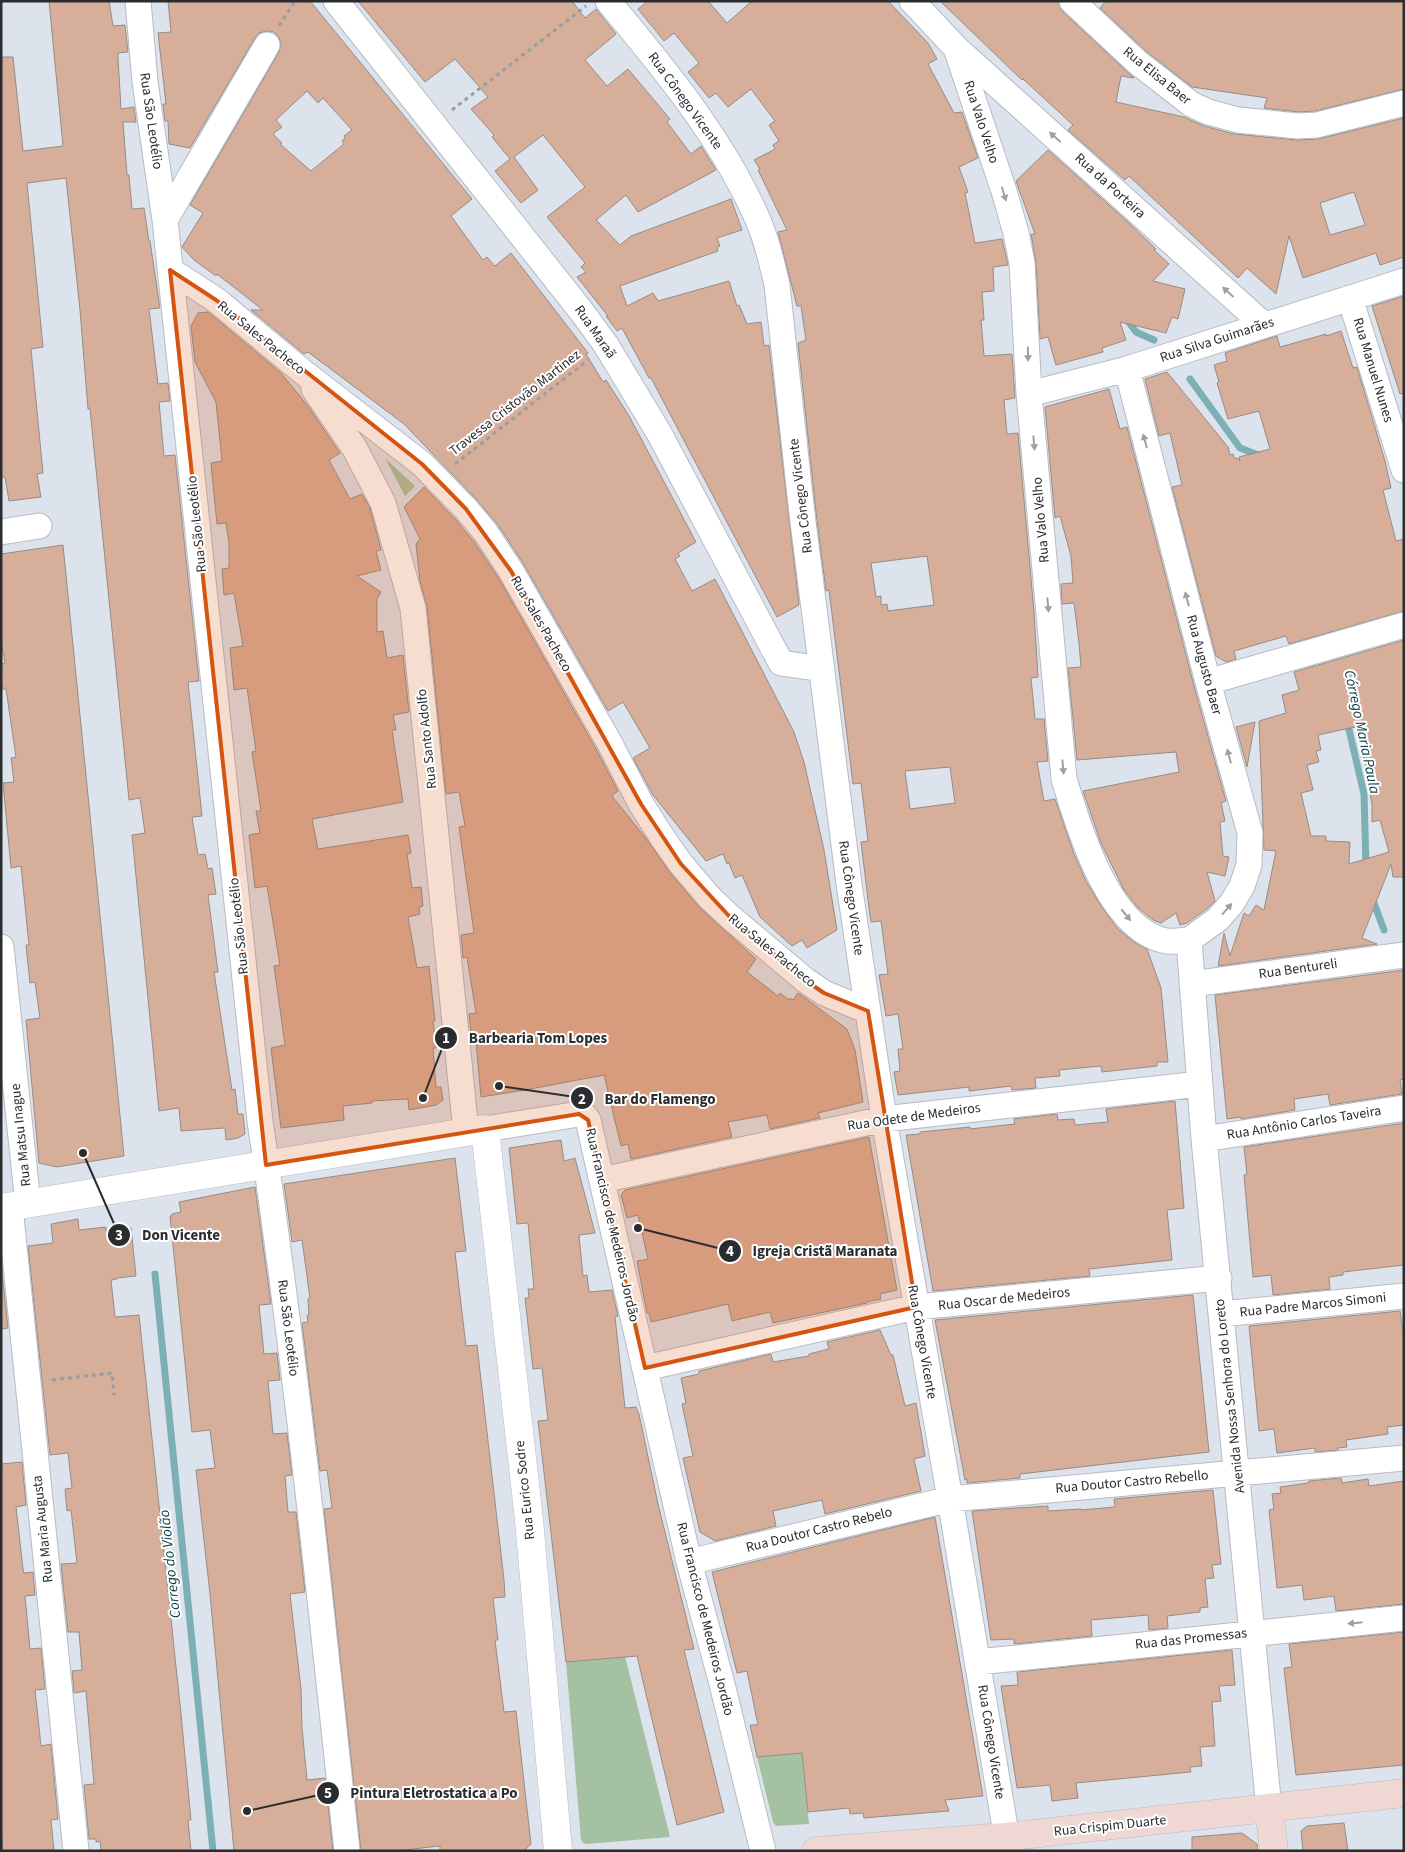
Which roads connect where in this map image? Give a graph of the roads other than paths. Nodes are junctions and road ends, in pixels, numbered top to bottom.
1 (138, 1) edge
2 (336, 1) edge
3 (608, 1) edge
4 (912, 1) edge
5 (1072, 1) edge
6 (267, 45) road end
7 (956, 48) junction
8 (1404, 103) edge
9 (165, 220) junction
10 (170, 270) junction
11 (1404, 281) edge
12 (1350, 298) junction
13 (1264, 325) junction
14 (1127, 370) junction
15 (303, 372) junction
16 (1029, 394) junction
17 (1404, 470) edge
18 (39, 526) dead end
19 (1, 532) edge
20 (1404, 625) edge
21 (822, 669) junction
22 (1208, 682) junction
23 (1189, 940) junction
24 (1, 947) edge
25 (1404, 955) edge
26 (1192, 984) junction
27 (3, 988) edge
28 (868, 1011) junction
29 (1200, 1084) junction
30 (1404, 1108) edge
31 (884, 1118) junction
32 (475, 1131) junction
33 (1204, 1139) junction
34 (266, 1165) junction
35 (602, 1180) junction
36 (13, 1206) edge
37 (1219, 1278) junction
38 (1404, 1296) edge
39 (916, 1307) junction
40 (1222, 1314) junction
41 (645, 1368) junction
42 (1404, 1458) edge
43 (1238, 1472) junction
44 (950, 1499) junction
45 (688, 1562) junction
46 (1404, 1618) edge
47 (1253, 1633) junction
48 (978, 1662) junction
49 (1404, 1793) edge
50 (1269, 1809) junction
51 (1007, 1844) edge
52 (76, 1851) edge
53 (347, 1851) edge
54 (558, 1851) edge
55 (763, 1851) edge
56 (816, 1851) edge
57 (1274, 1851) edge

1 - 9 street, Rua São Leotélio
2 - 21 street, Rua Maraã
3 - 21 street, Rua Cônego Vicente
4 - 7 street, Rua da Porteira
5 - 8 street, Rua Elisa Baer
6 - 9 street
13 -> 7 street, Rua da Porteira
7 -> 16 street, Rua Valo Velho
9 - 10 street, Rua São Leotélio
10 - 15 street, Rua Sales Pacheco
10 - 34 street, Rua São Leotélio
11 - 12 street, Rua Silva Guimarães
12 - 13 street, Rua Silva Guimarães
12 - 17 street, Rua Manuel Nunes
13 - 14 street, Rua Silva Guimarães
14 - 16 street, Rua Silva Guimarães
22 -> 14 street, Rua Augusto Baer
15 - 28 street, Rua Sales Pacheco
15 - 32 street, Rua Santo Adolfo
16 -> 23 street, Rua Valo Velho
18 - 19 street
20 - 22 street
21 - 28 street, Rua Cônego Vicente
23 -> 22 street, Rua Augusto Baer
23 - 26 street, Avenida Nossa Senhora do Loreto
24 - 27 street, Rua Matsu Inague
25 - 26 street, Rua Bentureli
26 - 29 street, Avenida Nossa Senhora do Loreto
27 - 36 street, Rua Matsu Inague
28 - 31 street, Rua Cônego Vicente
29 - 31 street, Rua Odete de Medeiros
29 - 33 street, Avenida Nossa Senhora do Loreto
30 - 33 street, Rua Antônio Carlos Taveira
31 - 35 street, Rua Odete de Medeiros
31 - 39 street, Rua Cônego Vicente
32 - 34 street, Rua Francisco de Medeiros Jordão
32 - 35 street, Rua Francisco de Medeiros Jordão
32 - 54 street, Rua Eurico Sodre
33 - 37 street, Avenida Nossa Senhora do Loreto
34 - 36 street, Rua Francisco de Medeiros Jordão
34 - 53 street, Rua São Leotélio
35 - 41 street, Rua Francisco de Medeiros Jordão
36 - 52 street, Rua Maria Augusta
37 - 39 street, Rua Oscar de Medeiros
37 - 40 street, Avenida Nossa Senhora do Loreto
38 - 40 street, Rua Padre Marcos Simoni
39 - 41 street, Rua Oscar de Medeiros
39 - 44 street, Rua Cônego Vicente
40 - 43 street, Avenida Nossa Senhora do Loreto
41 - 45 street, Rua Francisco de Medeiros Jordão
42 - 43 street, Rua Doutor Castro Rebello
43 - 44 street, Rua Doutor Castro Rebello
43 - 47 street, Avenida Nossa Senhora do Loreto
44 - 45 street, Rua Doutor Castro Rebelo
44 - 48 street, Rua Cônego Vicente
45 - 55 street, Rua Francisco de Medeiros Jordão
46 -> 47 street, Rua das Promessas
47 - 48 street, Rua das Promessas
47 - 50 street, Avenida Nossa Senhora do Loreto
48 - 51 street, Rua Cônego Vicente
49 - 50 main road, Rua Crispim Duarte
50 - 51 main road, Rua Crispim Duarte
50 - 57 main road, Avenida Nossa Senhora do Loreto
51 - 56 main road, Rua Crispim Duarte

